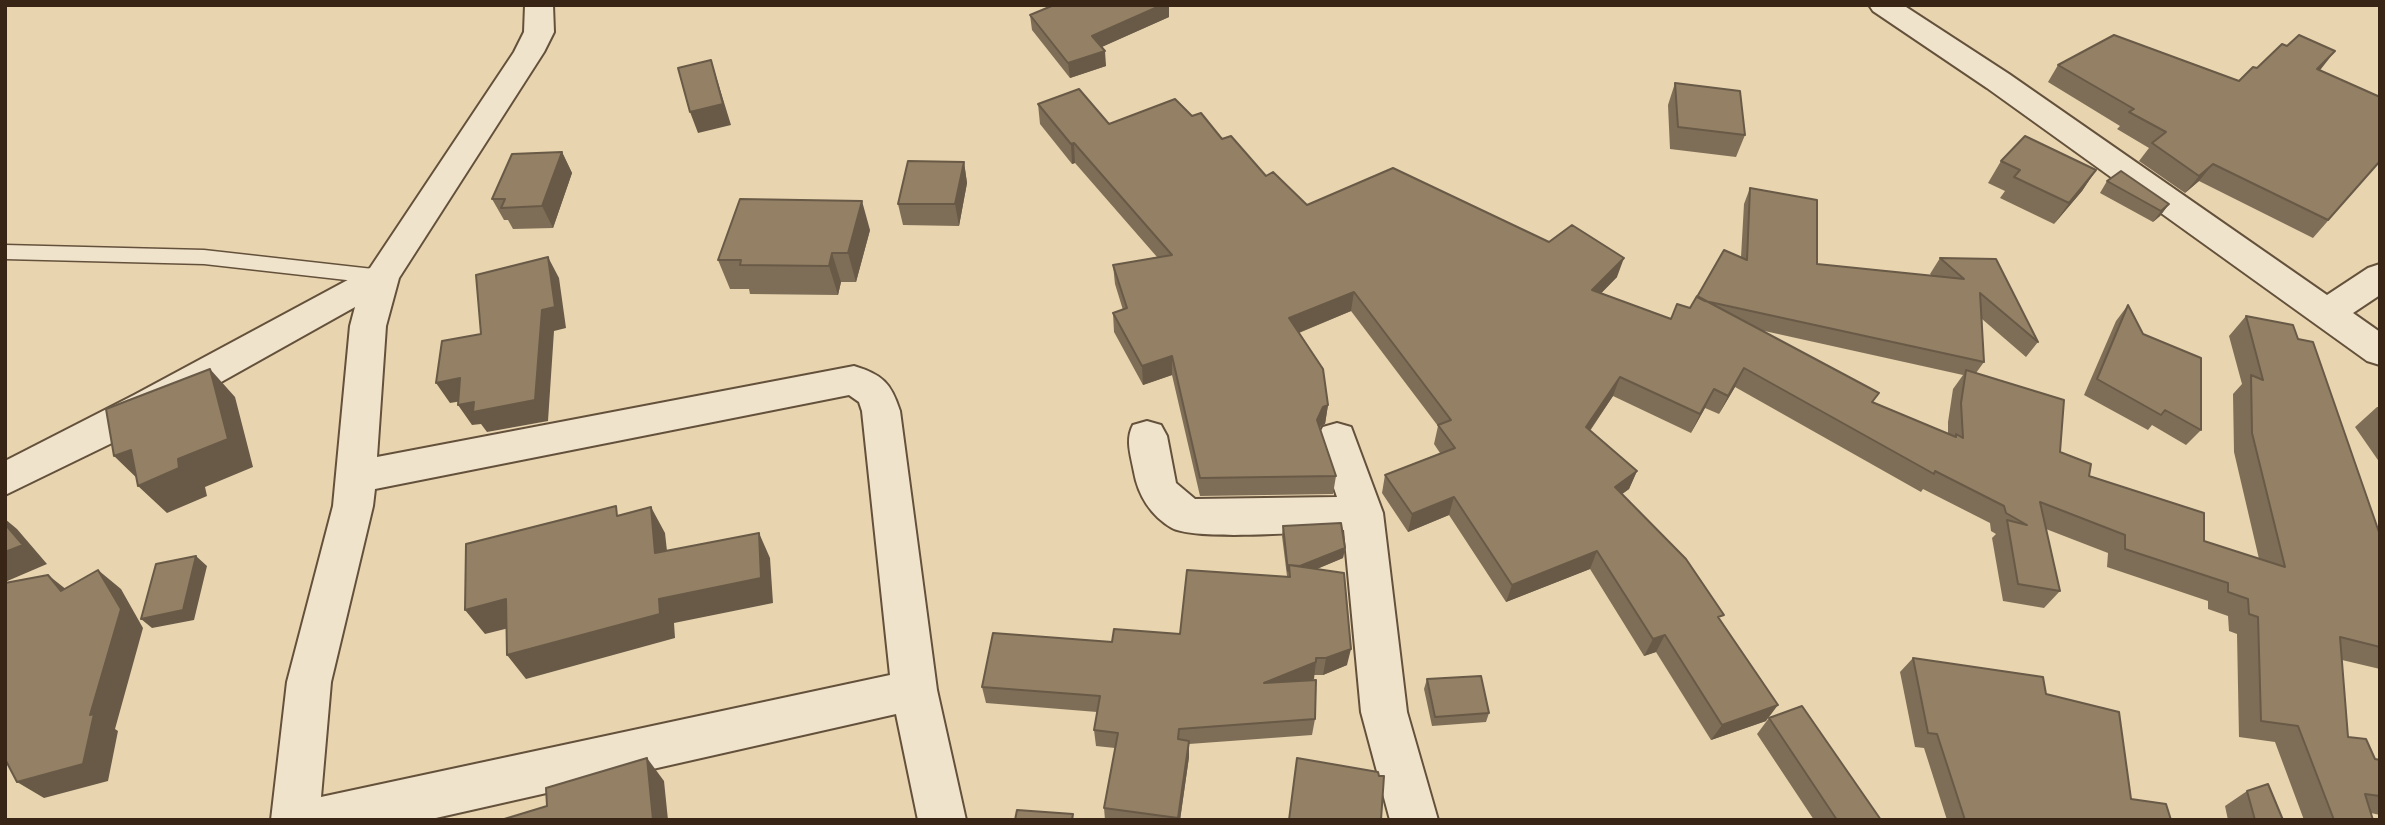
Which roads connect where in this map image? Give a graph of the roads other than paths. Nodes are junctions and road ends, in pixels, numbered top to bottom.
1 (539, 5) edge
2 (1882, 5) edge
3 (5, 252) edge
4 (382, 277) junction
5 (2380, 278) edge
6 (2328, 312) junction
7 (2380, 351) edge
8 (1147, 436) dead end
9 (1338, 438) dead end
10 (356, 477) junction
11 (5, 479) edge
12 (1363, 513) junction
13 (914, 690) junction
14 (295, 820) edge
15 (322, 820) edge
16 (942, 820) edge
17 (1414, 820) edge

1 - 4 street
2 - 6 street
3 - 4 lane
4 - 10 street
4 - 11 street
5 - 6 street
6 - 7 street
8 - 12 street
9 - 12 street
10 - 13 street
10 - 14 street
12 - 17 street
13 - 15 street
13 - 16 street

